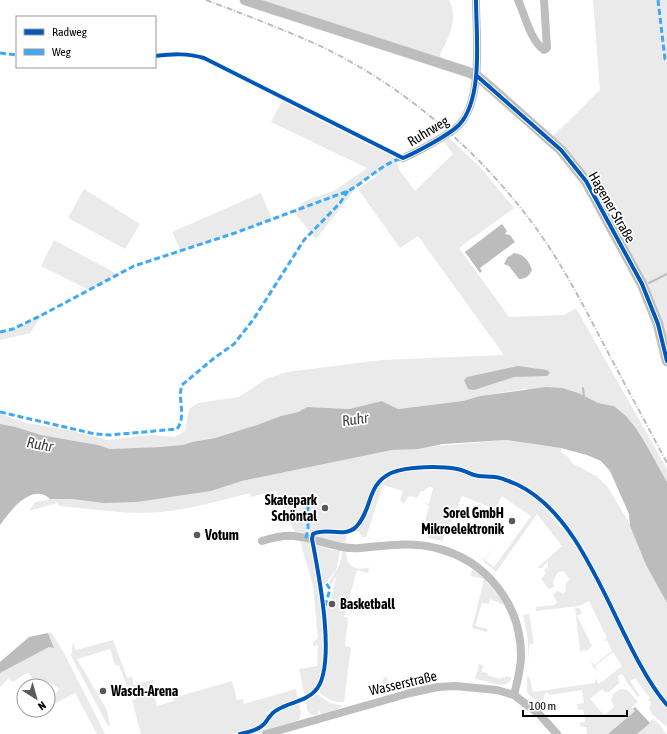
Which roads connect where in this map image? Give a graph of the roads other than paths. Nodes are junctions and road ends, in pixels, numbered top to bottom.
1 (245, 0) edge
2 (476, 0) edge
3 (518, 0) edge
4 (544, 0) edge
5 (477, 76) junction
6 (403, 158) dead end
7 (667, 361) edge
8 (262, 541) dead end
9 (514, 695) junction
10 (287, 731) edge
11 (266, 734) edge
12 (557, 734) edge

1 - 5 main road, Hagener Straße
2 - 5 street, Ruhrweg
3 - 4 street
5 - 6 street, Ruhrweg
5 - 7 main road, Hagener Straße
8 - 9 street
9 - 10 street, Wasserstraße
9 - 12 street, Wasserstraße
10 - 11 street, Wasserstraße

